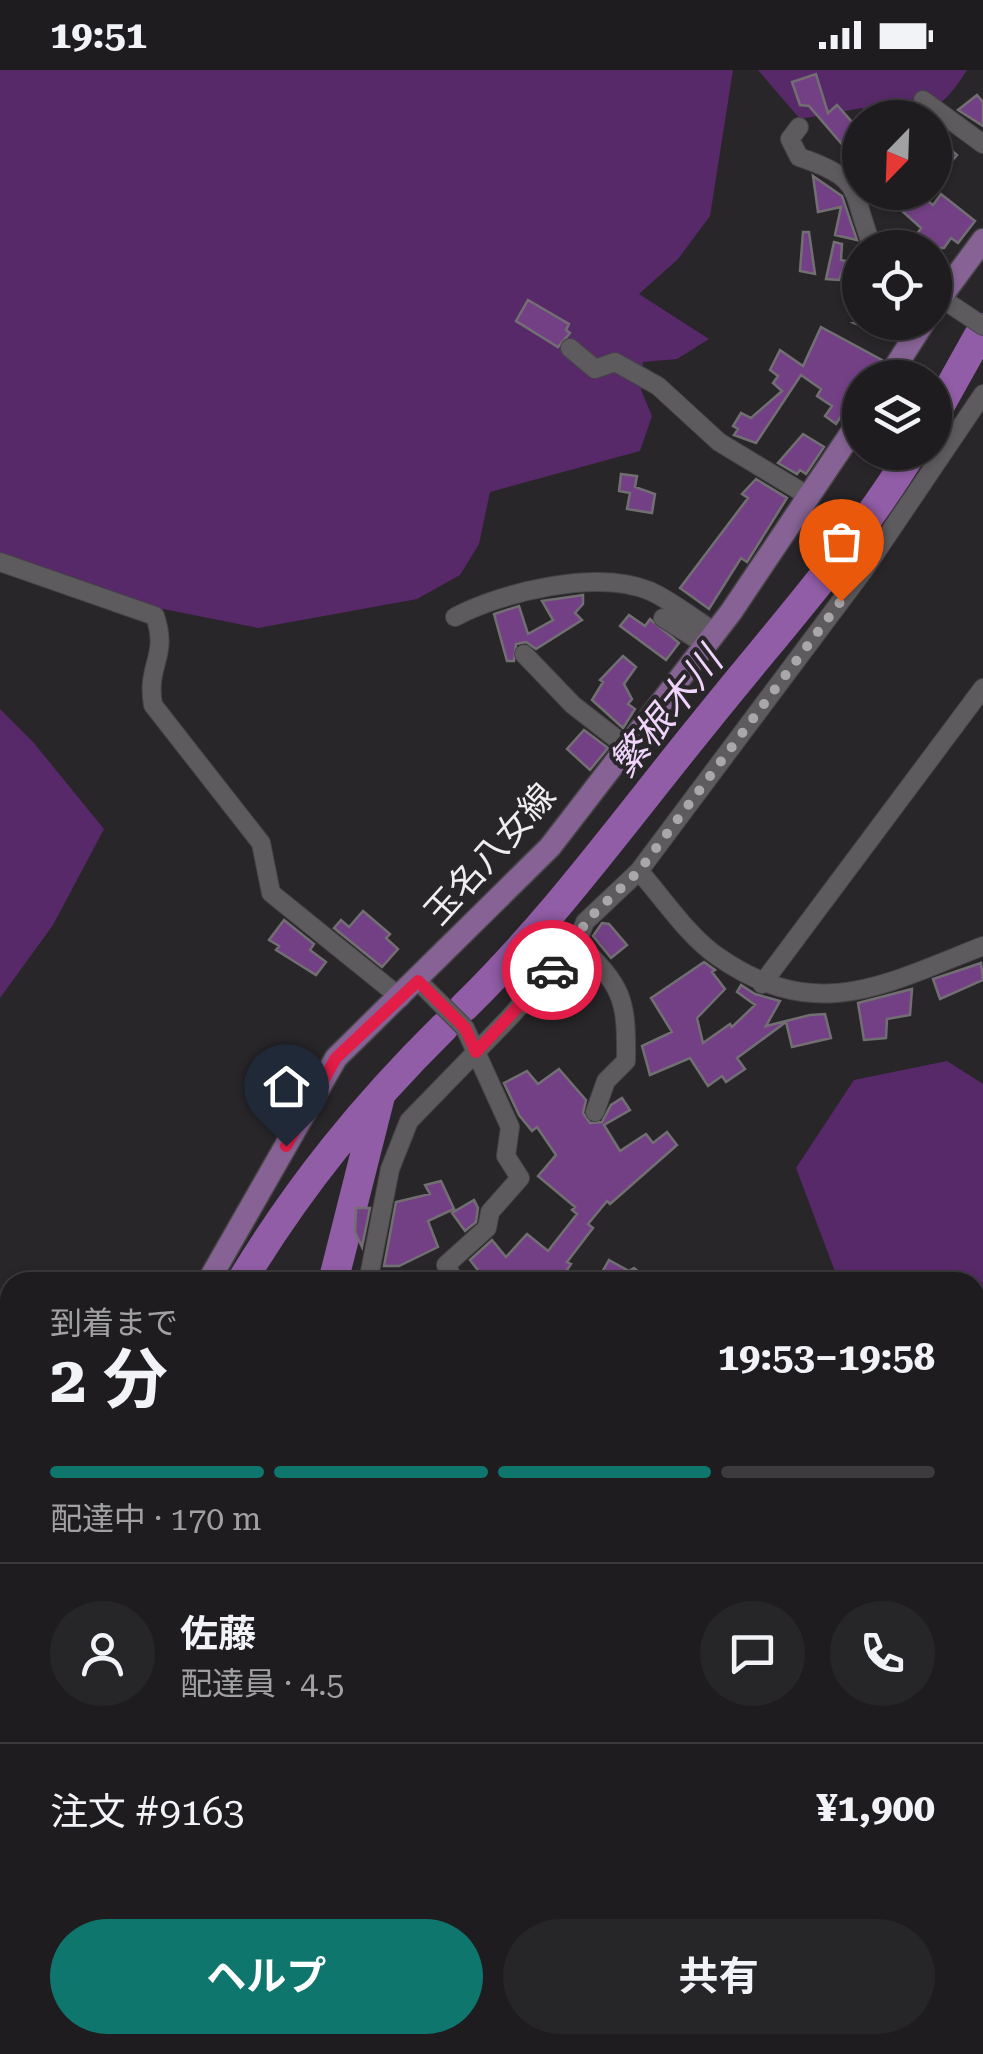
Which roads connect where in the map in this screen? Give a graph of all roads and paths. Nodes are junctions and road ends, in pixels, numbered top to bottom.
1 (952, 121) edge
2 (798, 126) dead end
3 (983, 144) edge
4 (867, 230) edge
5 (983, 240) edge
6 (952, 279) edge
7 (952, 307) edge
8 (983, 326) edge
9 (570, 348) dead end
10 (983, 394) edge
11 (842, 447) edge
12 (810, 496) junction
13 (0, 562) edge
14 (454, 617) dead end
15 (663, 618) dead end
16 (711, 638) junction
17 (524, 654) dead end
18 (983, 688) edge
19 (627, 747) junction
20 (639, 871) junction
21 (577, 942) junction
22 (983, 946) edge
23 (762, 984) junction
24 (410, 989) junction
25 (476, 1052) junction
26 (594, 1112) dead end
27 (214, 1272) edge
28 (370, 1272) edge
29 (450, 1272) edge

1 - 3 street
2 - 4 street
5 - 6 main road
7 - 8 street
9 - 12 street
10 - 20 street
11 - 12 main road, 玉名八女線
12 - 16 main road, 玉名八女線
13 - 24 street
14 - 16 street
15 - 16 street
16 - 19 main road, 玉名八女線
17 - 19 street
18 - 23 street
19 - 24 main road, 玉名八女線
20 - 21 street
20 - 23 street
21 - 25 street
21 - 26 street
22 - 23 street
24 - 25 street
24 - 27 main road, 玉名八女線
25 - 28 street
25 - 29 street

